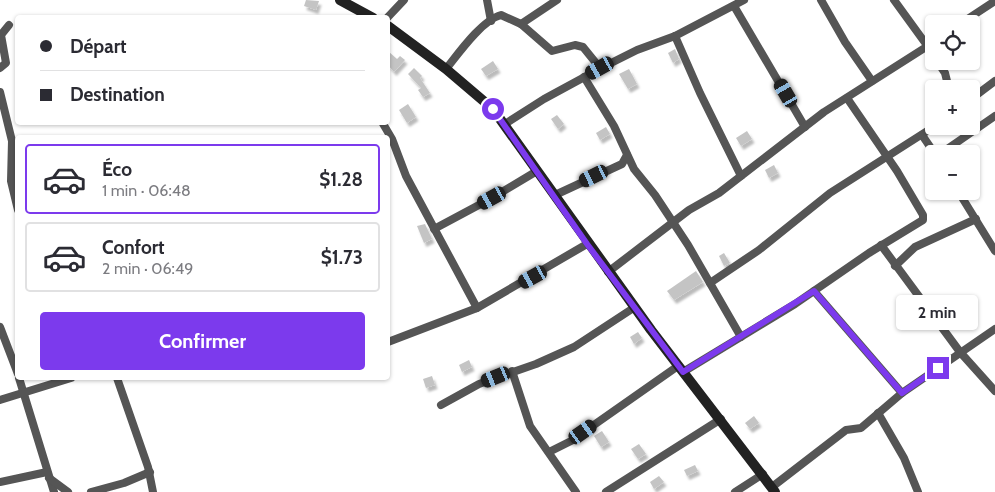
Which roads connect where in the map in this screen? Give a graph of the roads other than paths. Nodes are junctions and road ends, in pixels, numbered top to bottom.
1 (340, 0) edge
2 (404, 0) edge
3 (487, 0) edge
4 (558, 0) edge
5 (744, 0) edge
6 (821, 0) edge
7 (894, 0) edge
8 (995, 1) edge
9 (734, 6) junction
10 (368, 15) edge
11 (389, 15) edge
12 (974, 15) edge
13 (491, 21) junction
14 (9, 24) dead end
15 (521, 24) junction
16 (390, 28) edge
17 (675, 36) junction
18 (925, 37) edge
19 (925, 48) edge
20 (0, 68) edge
21 (600, 68) junction
22 (446, 70) junction
23 (584, 78) junction
24 (872, 81) junction
25 (995, 81) edge
26 (0, 92) edge
27 (980, 92) edge
28 (847, 98) junction
29 (995, 116) edge
30 (505, 124) junction
31 (805, 127) junction
32 (925, 133) edge
33 (922, 135) junction
34 (390, 136) edge
35 (929, 145) edge
36 (953, 145) edge
37 (627, 155) junction
38 (887, 156) junction
39 (622, 164) junction
40 (634, 169) junction
41 (537, 171) junction
42 (741, 176) junction
43 (555, 195) junction
44 (15, 198) edge
45 (964, 200) edge
46 (976, 219) junction
47 (673, 223) junction
48 (434, 229) junction
49 (587, 244) junction
50 (881, 245) junction
51 (995, 251) edge
52 (895, 266) junction
53 (608, 272) junction
54 (710, 283) junction
55 (814, 291) junction
56 (635, 307) junction
57 (477, 308) junction
58 (0, 327) edge
59 (995, 329) edge
60 (741, 337) junction
61 (390, 341) edge
62 (960, 352) junction
63 (15, 366) edge
64 (681, 369) junction
65 (512, 371) junction
66 (20, 380) edge
67 (65, 380) edge
68 (118, 380) edge
69 (995, 392) edge
70 (23, 393) junction
71 (902, 393) junction
72 (0, 400) edge
73 (441, 404) dead end
74 (878, 412) junction
75 (721, 420) junction
76 (549, 452) junction
77 (150, 472) junction
78 (763, 474) junction
79 (48, 475) junction
80 (0, 482) edge
81 (774, 490) edge
82 (54, 492) edge
83 (68, 492) edge
84 (91, 492) edge
85 (153, 492) edge
86 (576, 492) edge
87 (606, 492) edge
88 (735, 492) edge
89 (918, 492) edge

1 - 10 street
2 - 11 street
3 - 13 street
4 - 15 street
5 - 9 street
6 - 24 street
7 - 18 street
8 - 12 street
9 - 17 street
9 - 31 street
13 - 15 street
13 - 22 street
14 - 20 street
15 - 21 street
16 - 22 street
17 - 21 street
17 - 42 street
19 - 24 street
21 - 23 street
22 - 30 street
23 - 30 street
23 - 37 street
24 - 28 street
25 - 27 street
26 - 44 street
28 - 31 street
28 - 38 street
29 - 36 street
30 - 41 street
31 - 42 street
32 - 33 street
33 - 35 street
33 - 38 street
34 - 48 street
37 - 39 street
37 - 40 street
38 - 50 street
38 - 54 street
39 - 40 street
39 - 43 street
40 - 47 street
41 - 43 street
41 - 48 street
42 - 47 street
43 - 49 street
45 - 46 street
46 - 51 street
46 - 52 street
47 - 53 street
47 - 54 street
48 - 57 street
49 - 53 street
49 - 57 street
50 - 52 street
50 - 55 street
52 - 62 street
53 - 56 street
54 - 60 street
55 - 60 street
55 - 71 street
56 - 64 street
56 - 65 street
57 - 61 street
58 - 63 street
59 - 62 street
60 - 64 street
62 - 69 street
62 - 71 street
64 - 75 street
64 - 76 street
65 - 73 street
65 - 76 street
66 - 70 street
67 - 70 street
68 - 77 street
70 - 72 street
70 - 79 street
71 - 74 street
74 - 81 street
74 - 89 street
75 - 78 street
75 - 87 street
76 - 86 street
77 - 84 street
77 - 85 street
78 - 81 street
78 - 88 street
79 - 80 street
79 - 82 street
79 - 83 street

